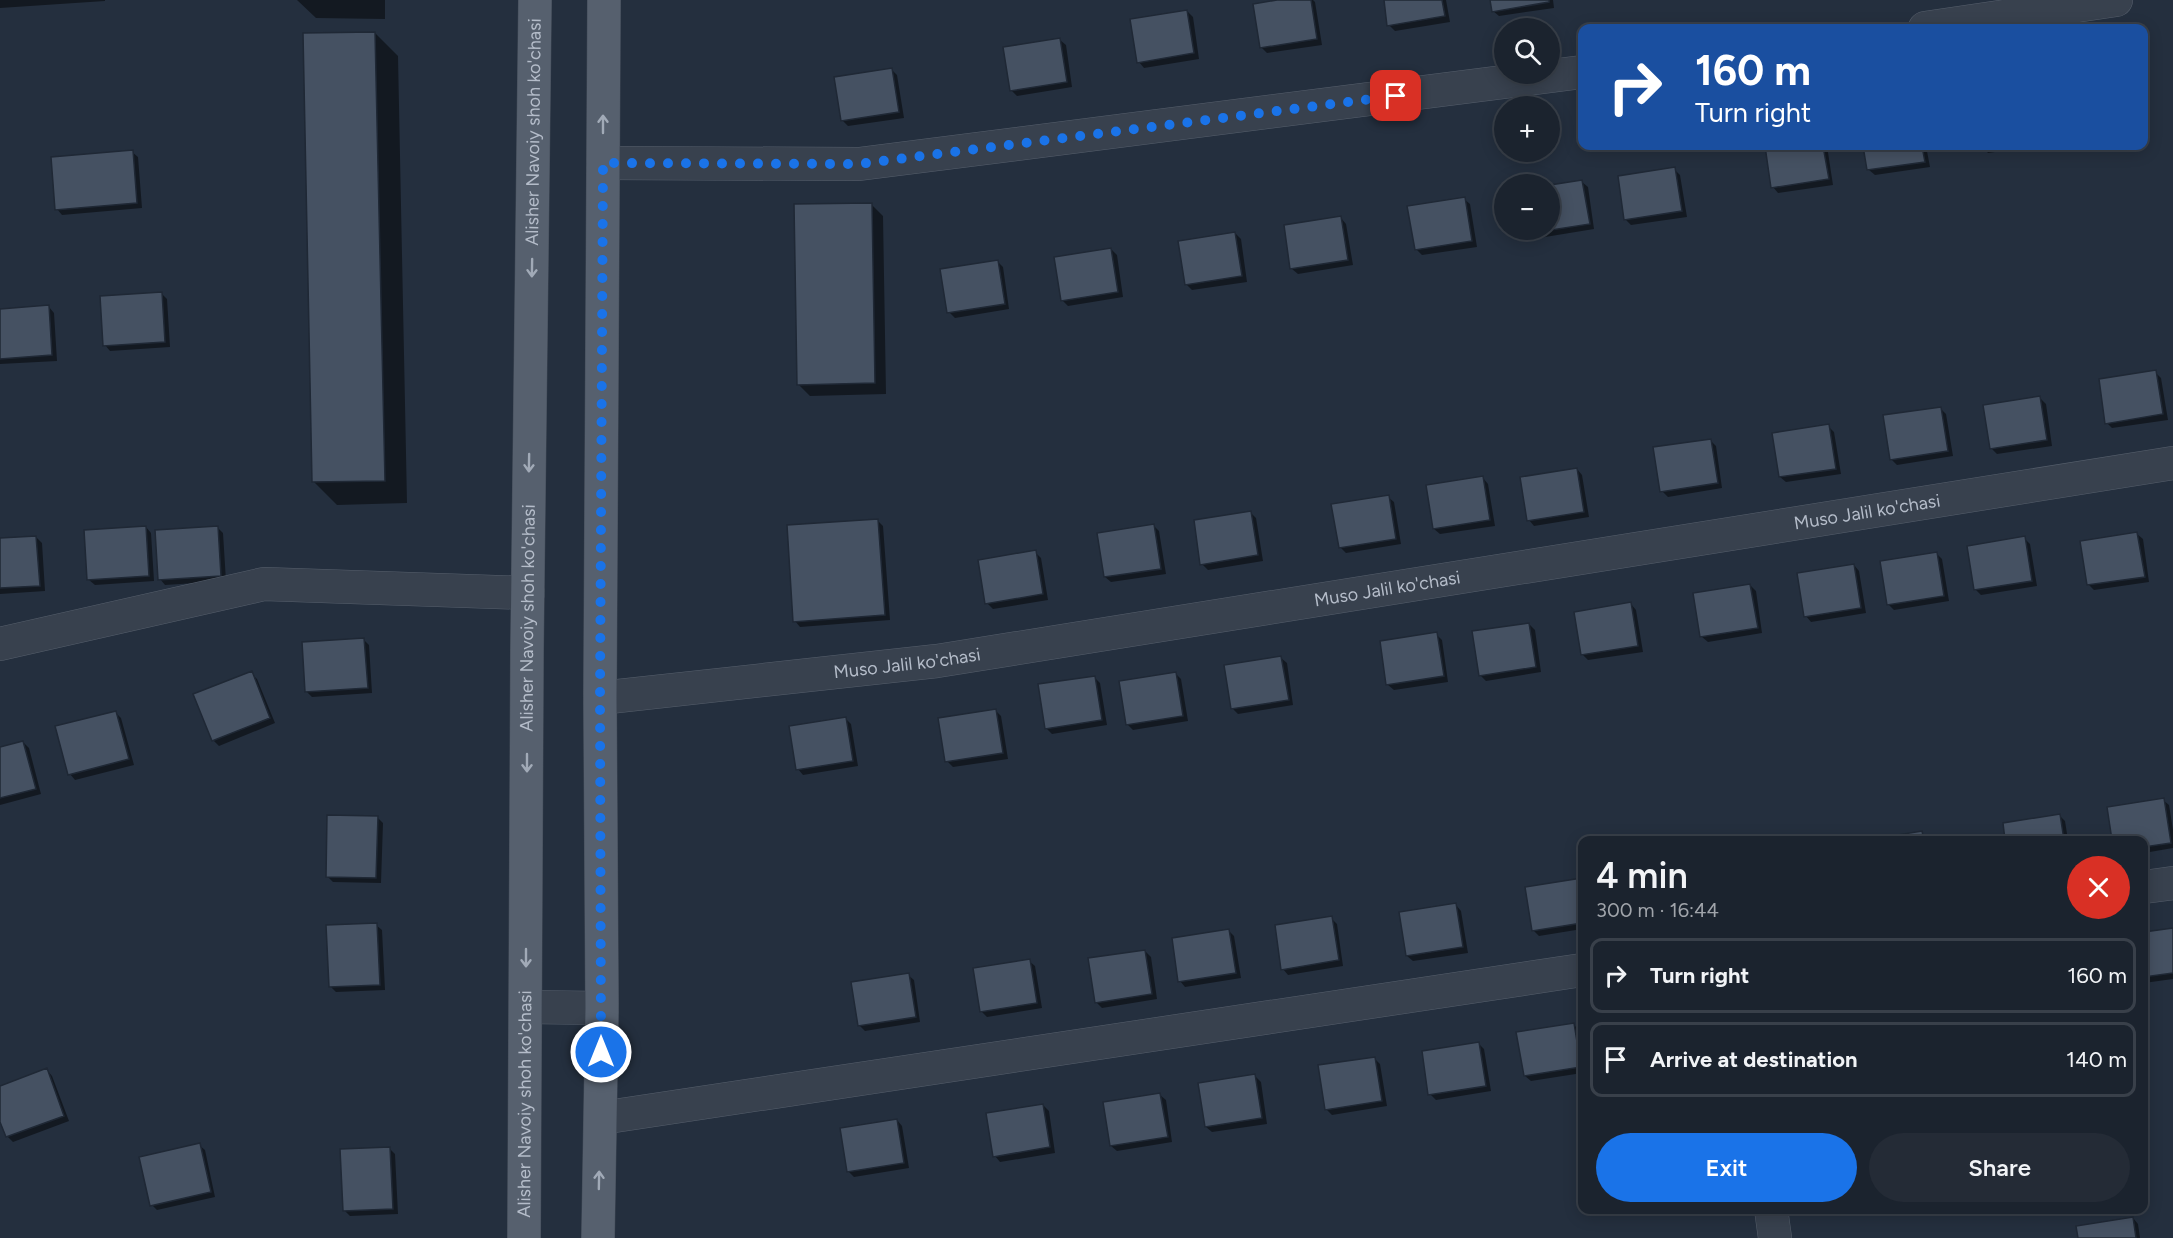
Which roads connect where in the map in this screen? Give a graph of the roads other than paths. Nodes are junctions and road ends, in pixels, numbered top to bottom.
1 (534, 0) edge
2 (604, 0) edge
3 (2116, 0) edge
4 (1952, 24) edge
5 (1578, 73) edge
6 (603, 163) junction
7 (2173, 463) edge
8 (528, 593) junction
9 (0, 644) edge
10 (600, 698) junction
11 (2173, 883) edge
12 (2148, 886) edge
13 (1578, 971) edge
14 (526, 1007) junction
15 (602, 1008) junction
16 (601, 1118) junction
17 (1772, 1214) edge
18 (524, 1238) edge
19 (598, 1238) edge
20 (1775, 1238) edge

1 -> 8 main road, Alisher Navoiy shoh ko'chasi
6 -> 2 main road
3 - 4 street
5 - 6 street
6 - 10 main road
7 - 10 street, Muso Jalil ko'chasi
8 - 9 street
8 -> 14 main road, Alisher Navoiy shoh ko'chasi
10 - 15 main road
11 - 12 street
13 - 16 street
14 - 15 street
14 - 18 main road, Alisher Navoiy shoh ko'chasi
15 - 16 main road
19 -> 16 main road
17 - 20 street

